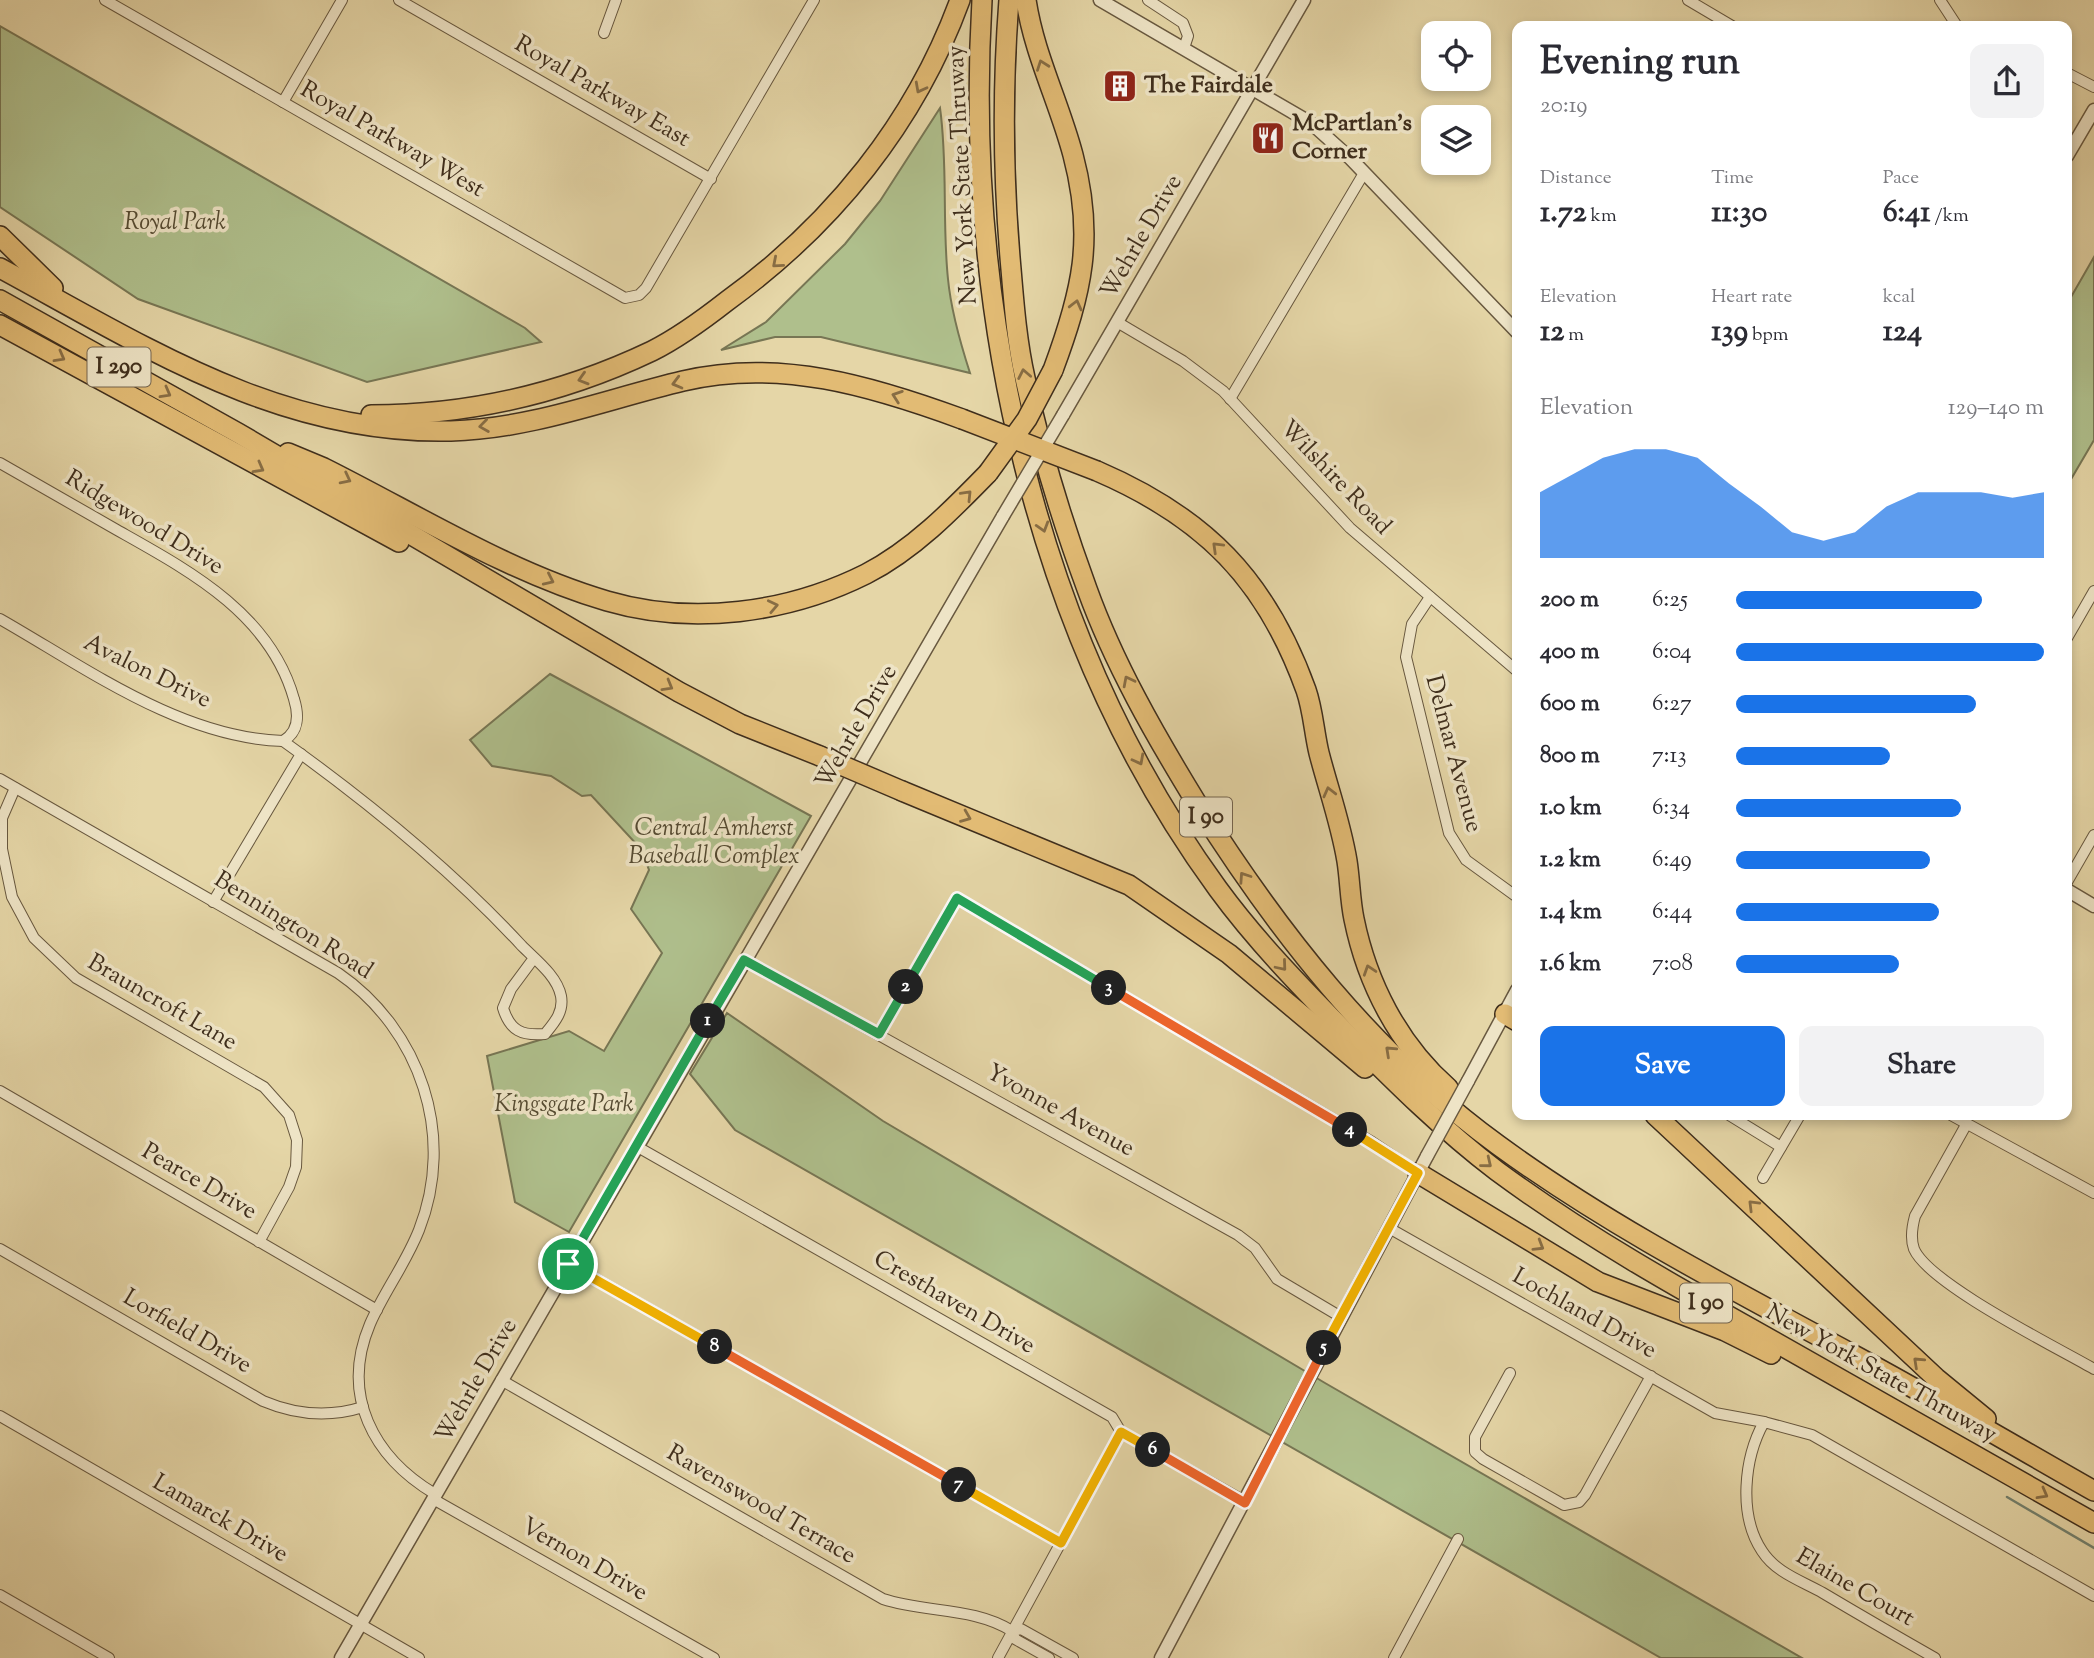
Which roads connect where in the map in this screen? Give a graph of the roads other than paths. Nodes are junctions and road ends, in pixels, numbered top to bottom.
1 (106, 0) edge
2 (342, 0) edge
3 (399, 0) edge
4 (617, 0) edge
5 (814, 0) edge
6 (960, 0) edge
7 (982, 0) edge
8 (1009, 0) edge
9 (1026, 0) edge
10 (1100, 0) edge
11 (1148, 0) edge
12 (1304, 0) edge
13 (1688, 0) edge
14 (1940, 0) edge
15 (1724, 21) edge
16 (1954, 21) edge
17 (604, 33) dead end
18 (1184, 48) junction
19 (2072, 76) edge
20 (2094, 87) edge
21 (1253, 88) junction
22 (284, 102) junction
23 (2094, 110) edge
24 (2072, 147) edge
25 (1364, 173) junction
26 (711, 179) junction
27 (0, 236) edge
28 (0, 268) edge
29 (0, 300) edge
30 (80, 312) junction
31 (1117, 322) junction
32 (0, 325) edge
33 (1512, 327) edge
34 (1230, 399) junction
35 (317, 414) junction
36 (238, 433) junction
37 (0, 463) edge
38 (502, 587) junction
39 (2094, 591) edge
40 (1430, 597) junction
41 (0, 619) edge
42 (2072, 629) edge
43 (1512, 667) edge
44 (283, 741) junction
45 (301, 754) junction
46 (0, 779) edge
47 (15, 788) junction
48 (2094, 835) edge
49 (2072, 873) edge
50 (1512, 893) edge
51 (2072, 893) edge
52 (213, 902) junction
53 (2094, 906) edge
54 (534, 958) junction
55 (744, 960) junction
56 (1511, 1017) edge
57 (879, 1034) junction
58 (0, 1091) edge
59 (1434, 1119) junction
60 (1660, 1120) edge
61 (1737, 1120) edge
62 (1797, 1120) edge
63 (1958, 1120) edge
64 (1966, 1125) junction
65 (636, 1146) junction
66 (1781, 1147) junction
67 (1422, 1165) junction
68 (1763, 1178) dead end
69 (2094, 1194) edge
70 (1389, 1228) junction
71 (259, 1242) junction
72 (0, 1250) edge
73 (568, 1264) junction
74 (377, 1310) junction
75 (1341, 1317) junction
76 (1855, 1355) junction
77 (2094, 1368) edge
78 (1510, 1373) dead end
79 (1651, 1376) junction
80 (501, 1381) junction
81 (363, 1407) junction
82 (0, 1416) edge
83 (1763, 1424) junction
84 (1121, 1432) junction
85 (2027, 1453) junction
86 (1992, 1465) junction
87 (2094, 1491) edge
88 (434, 1497) junction
89 (1245, 1503) junction
90 (2094, 1523) edge
91 (1458, 1539) dead end
92 (1061, 1543) junction
93 (0, 1595) edge
94 (2094, 1596) edge
95 (361, 1624) junction
96 (1012, 1631) junction
97 (110, 1658) edge
98 (341, 1658) edge
99 (419, 1658) edge
100 (714, 1658) edge
101 (998, 1658) edge
102 (1049, 1658) edge
103 (1073, 1658) edge
104 (1161, 1658) edge
105 (1394, 1658) edge
106 (1935, 1658) edge

1 - 22 street, Royal Parkway West
2 - 22 street
3 - 26 street, Royal Parkway East
4 - 17 street
5 - 26 street
6 -> 35 highway
7 -> 59 highway, New York State Thruway / I 90
76 -> 8 highway, New York State Thruway / I 90
36 -> 9 highway, bridge
10 - 18 street
11 - 18 street
12 - 21 street, Wehrle Drive
13 - 15 street
14 - 16 street
18 - 21 street
19 - 20 street
21 - 25 street
21 - 31 street, Wehrle Drive
22 - 26 street, Royal Parkway West
23 - 24 street
25 - 33 street
25 - 34 street
27 - 30 highway
28 - 30 highway, I 290
29 -> 36 highway, I 290
30 - 35 highway, I 290
31 - 34 street, Wilshire Road
31 - 55 street, Wehrle Drive, bridge
32 -> 38 highway
34 - 40 street, Wilshire Road
76 -> 35 highway, bridge
36 - 38 highway
37 - 44 street, Ridgewood Drive
38 -> 59 highway, bridge
39 - 42 street
40 - 43 street, Wilshire Road
40 - 50 street, Delmar Avenue
41 - 44 street, Avalon Drive
44 - 45 street
45 - 52 street
45 - 54 street
46 - 47 street, Bennington Road
47 - 52 street, Bennington Road
47 - 71 street, Brauncroft Lane
48 - 49 street
51 - 53 street
52 - 74 street, Bennington Road
54 - 54 street
55 - 57 street, Yvonne Avenue
55 - 65 street, Wehrle Drive
56 - 67 street, bridge
57 - 67 street
57 - 75 street, Yvonne Avenue
58 - 71 street, Pearce Drive
59 -> 86 highway, New York State Thruway / I 90
85 -> 60 highway
61 - 66 street
62 - 66 street
63 - 64 street
64 - 69 street
64 - 77 street
65 - 73 street, Wehrle Drive
65 - 84 street, Cresthaven Drive
66 - 68 street
67 - 70 street
67 -> 86 highway
70 - 75 street
70 - 79 street, Lochland Drive
71 - 74 street, Pearce Drive
72 - 81 street, Lorfield Drive
73 - 80 street, Wehrle Drive
73 - 92 street
74 - 81 street, Bennington Road
75 - 89 street
76 - 85 highway, New York State Thruway / I 90
78 - 79 street
79 - 83 street, Lochland Drive
80 - 88 street, Wehrle Drive
80 - 96 street, Ravenswood Terrace
81 - 88 street, Bennington Road
82 - 95 street, Lamarck Drive
83 - 94 street, Lochland Drive
83 - 106 street, Elaine Court
84 - 89 street, Cresthaven Drive
84 - 92 street
85 - 87 highway, New York State Thruway / I 90
86 -> 90 highway, New York State Thruway / I 90
88 - 95 street, Wehrle Drive
88 - 100 street, Vernon Drive
89 - 104 street
91 - 105 street
92 - 96 street
93 - 97 street
95 - 98 street, Wehrle Drive
95 - 99 street, Lamarck Drive
96 - 101 street
96 - 102 street, Ravenswood Terrace
96 - 103 street, Ravenswood Terrace

